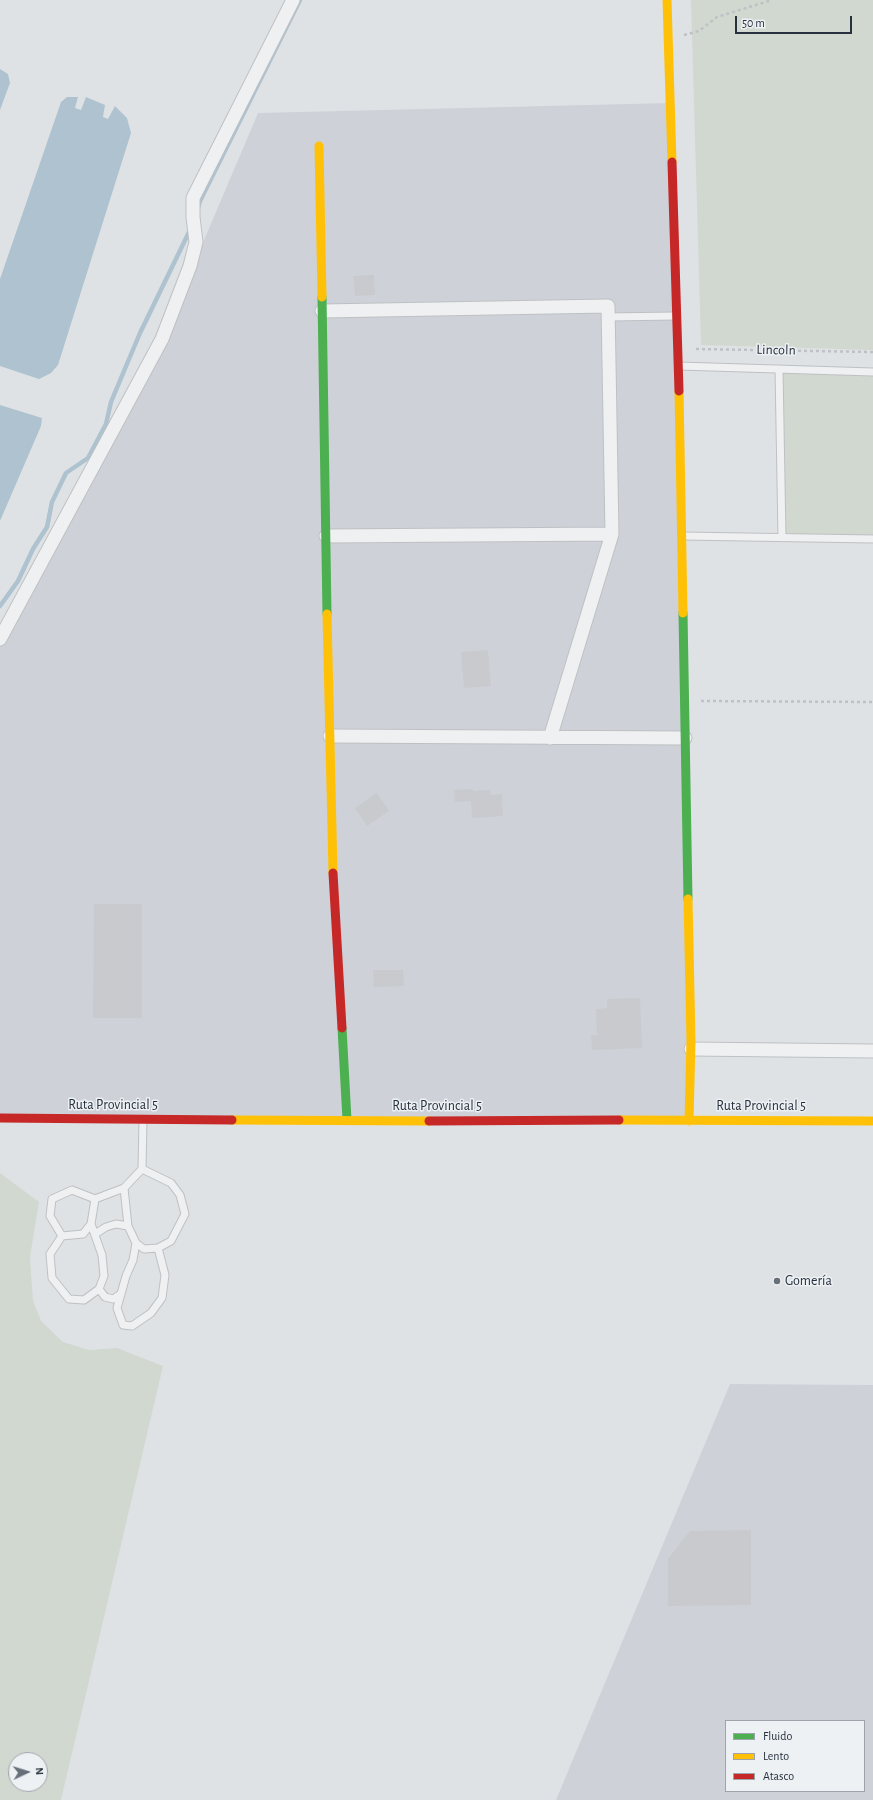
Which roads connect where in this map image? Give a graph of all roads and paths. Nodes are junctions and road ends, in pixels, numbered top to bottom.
1 (293, 0) edge
2 (667, 0) edge
3 (772, 0) edge
4 (668, 40) junction
5 (319, 146) dead end
6 (322, 311) junction
7 (677, 316) junction
8 (608, 317) junction
9 (678, 349) junction
10 (873, 352) edge
11 (679, 366) junction
12 (779, 369) junction
13 (873, 372) edge
14 (612, 534) junction
15 (326, 536) junction
16 (682, 536) junction
17 (782, 538) junction
18 (873, 539) edge
19 (0, 639) edge
20 (684, 701) junction
21 (873, 702) edge
22 (330, 736) junction
23 (550, 738) junction
24 (685, 738) junction
25 (339, 991) joint
26 (691, 1049) junction
27 (873, 1051) edge
28 (0, 1118) edge
29 (143, 1119) junction
30 (342, 1120) junction
31 (689, 1121) junction
32 (873, 1121) edge
33 (142, 1169) junction
34 (124, 1188) junction
35 (95, 1199) junction
36 (91, 1224) junction
37 (128, 1226) junction
38 (95, 1234) junction
39 (62, 1236) junction
40 (136, 1243) junction
41 (158, 1248) junction
42 (99, 1289) junction
43 (121, 1294) junction

1 - 19 street
2 - 4 street
3 - 4 path
4 - 7 street
5 - 6 street
6 - 8 street
6 - 15 street
7 - 8 lane
7 - 9 street
8 - 14 street
9 - 10 path, Lincoln
9 - 11 street
11 - 12 lane
11 - 16 street
12 - 13 lane
12 - 17 lane
14 - 15 street
14 - 23 street
15 - 22 street
16 - 17 lane
16 - 20 street
17 - 18 lane
20 - 21 path
20 - 24 street
22 - 23 street
22 - 25 street
23 - 24 street
24 - 26 street
25 - 30 street
26 - 27 street
26 - 31 street
28 - 29 street, Ruta Provincial 5
29 - 30 street, Ruta Provincial 5
29 - 33 lane
30 - 31 street, Ruta Provincial 5
31 - 32 street, Ruta Provincial 5
33 - 34 lane
33 - 41 lane
34 - 35 lane
34 - 37 lane
35 - 36 lane
35 - 39 lane
36 - 38 lane
36 - 39 lane
37 - 38 lane
37 - 40 lane
38 - 42 lane
39 - 42 lane
40 - 41 lane
40 - 43 lane
41 - 43 lane
42 - 43 lane

